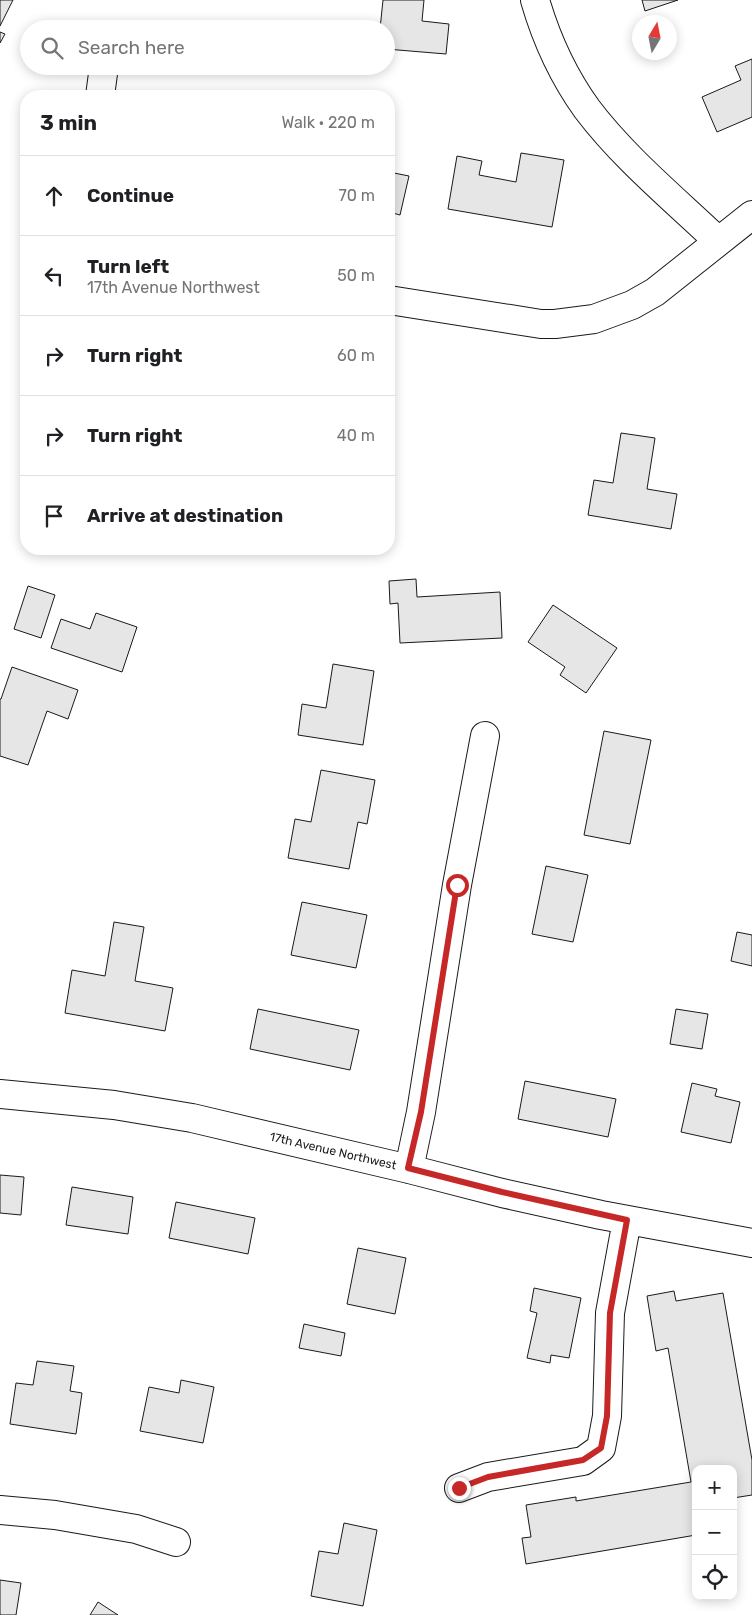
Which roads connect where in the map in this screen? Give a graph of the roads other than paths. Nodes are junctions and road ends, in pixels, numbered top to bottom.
1 (536, 0) edge
2 (103, 75) edge
3 (101, 90) edge
4 (752, 215) edge
5 (718, 241) junction
6 (395, 301) edge
7 (485, 736) dead end
8 (0, 1094) edge
9 (408, 1168) junction
10 (627, 1220) junction
11 (752, 1243) edge
12 (459, 1488) dead end
13 (0, 1510) edge
14 (176, 1542) dead end

1 - 5 street
2 - 3 street
4 - 5 street
5 - 6 street
7 - 9 street
8 - 9 street, 17th Avenue Northwest
9 - 10 street, 17th Avenue Northwest
10 - 11 street, 17th Avenue Northwest
10 - 12 street
13 - 14 street

